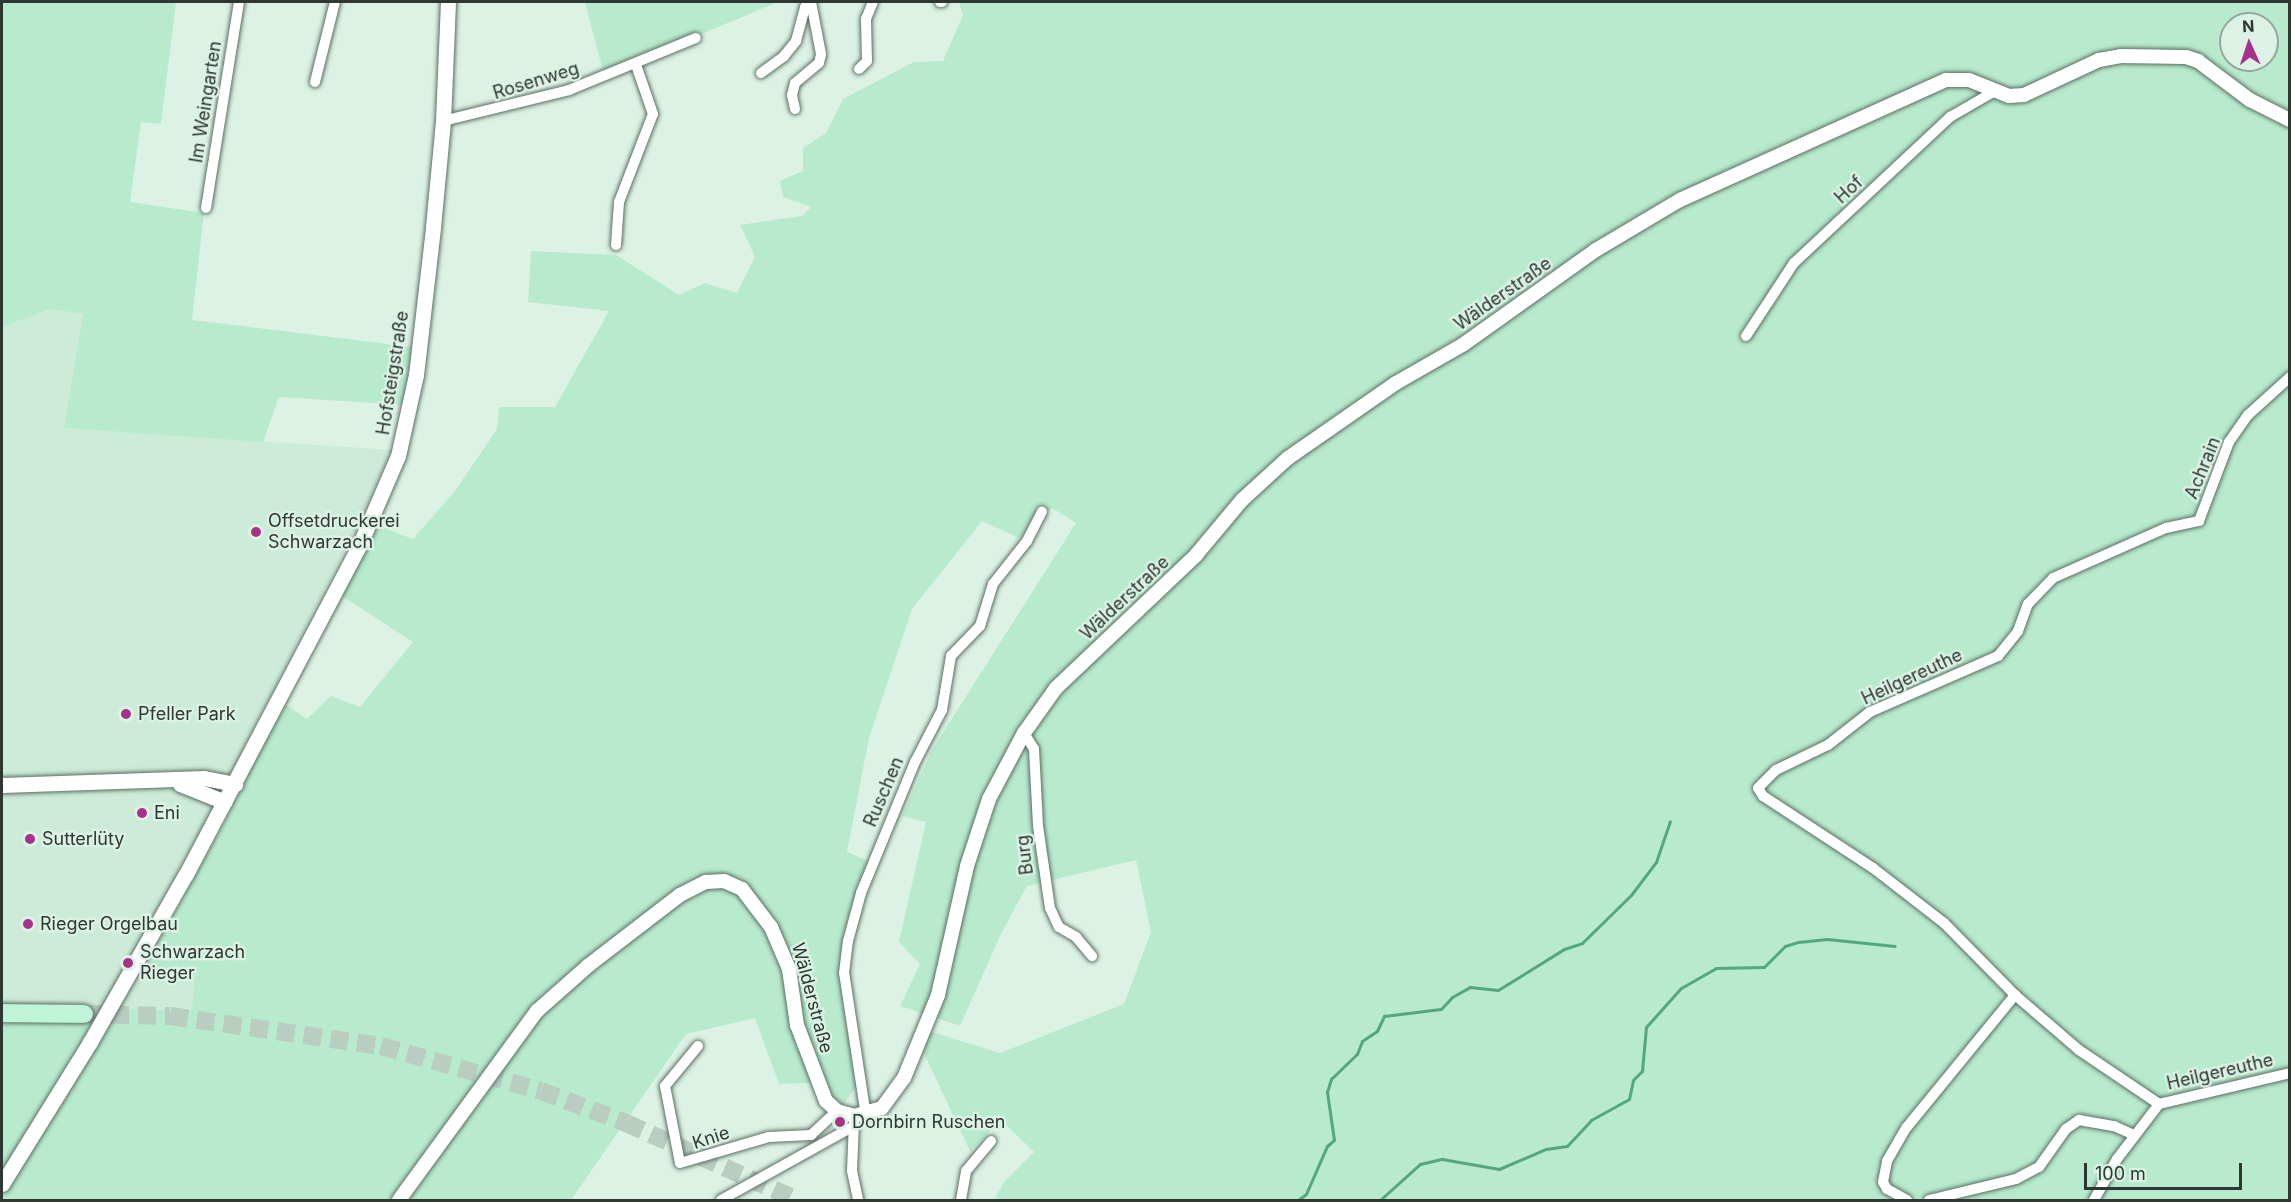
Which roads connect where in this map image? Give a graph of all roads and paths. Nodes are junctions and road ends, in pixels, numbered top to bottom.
1 (239, 2) edge
2 (335, 2) edge
3 (448, 2) edge
4 (811, 2) edge
5 (873, 2) edge
6 (696, 38) dead end
7 (636, 65) junction
8 (859, 69) dead end
9 (760, 73) dead end
10 (315, 82) dead end
11 (1995, 91) junction
12 (795, 109) dead end
13 (2289, 120) edge
14 (443, 121) junction
15 (206, 208) dead end
16 (616, 245) dead end
17 (1746, 336) dead end
18 (2289, 377) edge
19 (1042, 512) dead end
20 (2199, 521) joint
21 (1024, 733) junction
22 (174, 782) junction
23 (235, 784) junction
24 (2, 785) edge
25 (225, 802) junction
26 (1092, 956) dead end
27 (2015, 995) junction
28 (2, 1013) edge
29 (84, 1014) tunnel mouth
30 (698, 1046) dead end
31 (2289, 1073) edge
32 (2159, 1104) junction
33 (837, 1111) junction
34 (858, 1119) junction
35 (2133, 1136) junction
36 (991, 1141) dead end
37 (2, 1184) edge
38 (399, 1200) edge
39 (720, 1200) edge
40 (858, 1200) edge
41 (961, 1200) edge
42 (1907, 1200) edge
43 (1929, 1200) edge
44 (2094, 1200) edge

1 - 15 street, Im Weingarten
2 - 10 street
3 - 14 main road, Hofsteigstraße
4 - 9 street
4 - 12 street
5 - 8 street
6 - 7 street, Rosenweg
7 - 14 street, Rosenweg
7 - 16 street
11 - 13 street, Wälderstraße
11 - 17 street, Hof
11 - 21 street, Wälderstraße
14 - 23 main road, Hofsteigstraße
18 - 20 street, Achrain
19 - 34 street, Ruschen
20 - 27 street, Heilgereuthe
21 - 26 street, Burg
21 - 34 street, Wälderstraße
22 - 23 main road
22 - 24 main road
22 - 25 main road
23 - 25 main road, Hofsteigstraße
25 - 37 main road, Hofsteigstraße
27 - 32 street, Heilgereuthe
27 - 42 street
28 - 29 main road
30 - 33 street, Knie
31 - 32 street, Heilgereuthe
32 - 35 street, Heilgereuthe
33 - 34 street
33 - 38 street, Wälderstraße
34 - 39 street
34 - 40 street
35 - 43 street
35 - 44 street, Heilgereuthe
36 - 41 street

